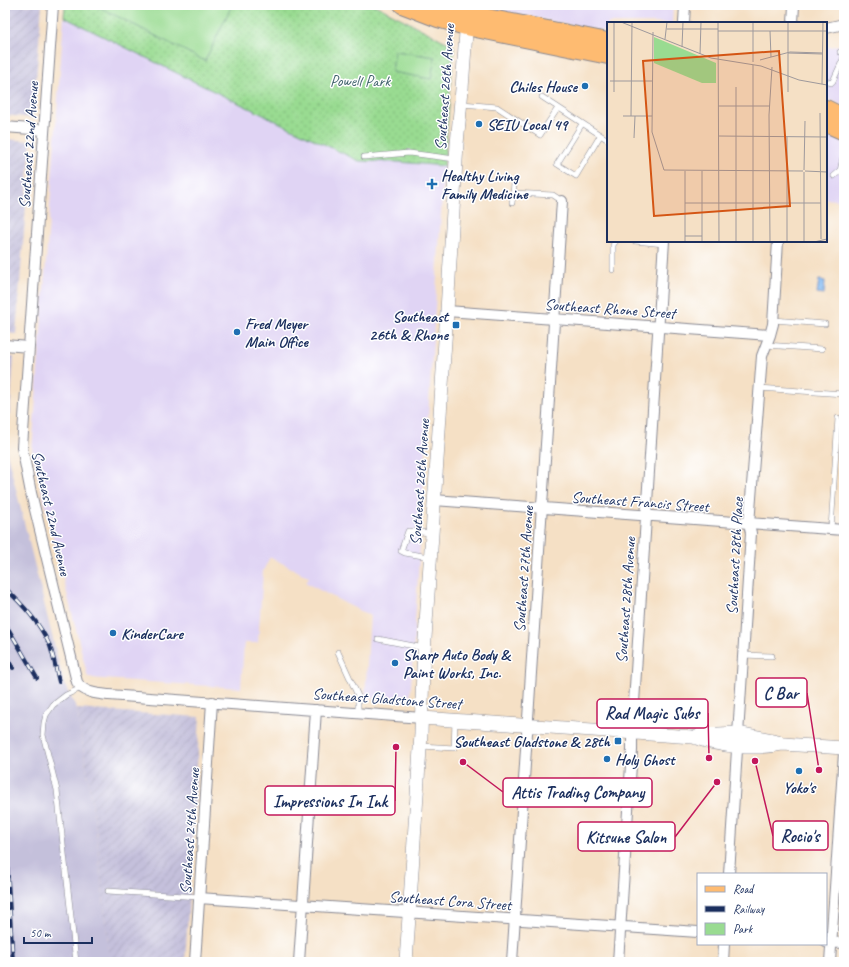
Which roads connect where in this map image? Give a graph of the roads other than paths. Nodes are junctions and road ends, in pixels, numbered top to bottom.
1 (53, 5) edge
2 (402, 5) edge
3 (440, 5) edge
4 (685, 5) edge
5 (794, 5) edge
6 (467, 15) edge
7 (684, 22) edge
8 (793, 22) edge
9 (844, 24) edge
10 (827, 28) edge
11 (607, 41) edge
12 (607, 56) edge
13 (844, 57) edge
14 (827, 81) edge
15 (542, 97) dead end
16 (461, 104) junction
17 (558, 108) junction
18 (827, 108) edge
19 (844, 117) edge
20 (582, 124) junction
21 (827, 124) edge
22 (5, 127) edge
23 (44, 130) junction
24 (844, 132) edge
25 (600, 136) junction
26 (607, 140) edge
27 (844, 153) edge
28 (364, 157) dead end
29 (456, 160) junction
30 (834, 176) dead end
31 (514, 184) dead end
32 (513, 193) junction
33 (562, 201) joint
34 (512, 203) dead end
35 (615, 242) edge
36 (664, 242) edge
37 (778, 242) edge
38 (613, 270) dead end
39 (447, 311) junction
40 (554, 318) junction
41 (773, 320) junction
42 (825, 324) dead end
43 (658, 327) junction
44 (768, 340) junction
45 (5, 345) edge
46 (30, 347) junction
47 (822, 349) dead end
48 (759, 388) junction
49 (843, 394) edge
50 (838, 418) dead end
51 (434, 500) junction
52 (542, 509) junction
53 (646, 516) junction
54 (749, 524) junction
55 (831, 529) junction
56 (844, 530) edge
57 (432, 534) junction
58 (431, 557) junction
59 (378, 639) dead end
60 (424, 648) junction
61 (338, 652) dead end
62 (744, 655) junction
63 (772, 656) dead end
64 (81, 688) junction
65 (212, 702) junction
66 (316, 710) junction
67 (358, 713) junction
68 (422, 718) junction
69 (456, 720) junction
70 (527, 725) junction
71 (632, 733) junction
72 (738, 740) junction
73 (420, 746) junction
74 (844, 748) edge
75 (844, 753) edge
76 (610, 790) dead end
77 (629, 802) junction
78 (729, 873) edge
79 (108, 891) dead end
80 (199, 898) junction
81 (303, 906) junction
82 (409, 912) junction
83 (515, 920) junction
84 (621, 928) junction
85 (697, 932) edge
86 (829, 942) edge
87 (844, 943) edge
88 (724, 945) edge
89 (76, 962) edge
90 (195, 962) edge
91 (299, 962) edge
92 (406, 962) edge
93 (512, 962) edge
94 (618, 962) edge
95 (723, 962) edge
96 (830, 962) edge

1 - 23 street, Southeast 22nd Avenue
2 - 6 main road
3 - 6 main road
4 - 7 street
5 - 8 street
6 - 11 main road
6 - 12 main road
6 - 16 street, Southeast 26th Avenue
9 - 10 street
13 - 14 lane
15 - 17 lane
16 - 17 lane
16 - 29 street, Southeast 26th Avenue
17 - 20 lane
18 - 19 main road
20 - 25 lane
20 - 25 lane
21 - 24 main road
22 - 23 street
23 - 46 street, Southeast 22nd Avenue
25 - 26 lane
27 - 30 lane
28 - 29 lane
29 - 39 street, Southeast 26th Avenue
31 - 32 lane
32 - 33 lane
32 - 34 lane
33 - 40 street, Southeast 27th Avenue
35 - 38 lane
36 - 43 street, Southeast 28th Avenue
37 - 41 street, Southeast 28th Place
39 - 40 street, Southeast Rhone Street
39 - 51 street, Southeast 26th Avenue
40 - 43 street, Southeast Rhone Street
40 - 52 street, Southeast 27th Avenue
41 - 42 lane
41 - 44 street, Southeast 28th Place
43 - 44 street, Southeast Rhone Street
43 - 53 street, Southeast 28th Avenue
44 - 47 lane
44 - 48 street, Southeast 28th Place
45 - 46 street
46 - 64 street, Southeast 22nd Avenue
48 - 49 lane
48 - 54 street, Southeast 28th Place
50 - 55 lane
51 - 52 street, Southeast Francis Street
51 - 57 street, Southeast 26th Avenue
52 - 53 street, Southeast Francis Street
52 - 70 street, Southeast 27th Avenue
53 - 54 street, Southeast Francis Street
53 - 71 street, Southeast 28th Avenue
54 - 55 street, Southeast Francis Street
54 - 62 street, Southeast 28th Place
55 - 56 street, Southeast Francis Street
57 - 58 street, Southeast 26th Avenue
57 - 58 lane
58 - 60 street, Southeast 26th Avenue
59 - 60 lane
60 - 68 street, Southeast 26th Avenue
61 - 67 lane
62 - 63 lane
62 - 72 street, Southeast 28th Place
64 - 65 street, Southeast Gladstone Street
64 - 89 lane
65 - 66 street, Southeast Gladstone Street
65 - 80 street, Southeast 24th Avenue
66 - 67 street, Southeast Gladstone Street
66 - 81 street
67 - 68 street, Southeast Gladstone Street
68 - 69 street, Southeast Gladstone Street
68 - 73 street, Southeast 26th Avenue
69 - 70 street, Southeast Gladstone Street
69 - 73 lane
70 - 71 street, Southeast Gladstone Street
70 - 83 street, Southeast 27th Avenue
71 - 72 street, Southeast Gladstone Street
71 - 77 street, Southeast 28th Avenue
72 - 74 street, Southeast Gladstone Street
72 - 78 street, Southeast 28th Place
73 - 82 street, Southeast 26th Avenue
75 - 86 street
76 - 77 lane
77 - 84 street, Southeast 28th Avenue
79 - 80 lane
80 - 81 street, Southeast Cora Street
80 - 90 street, Southeast 24th Avenue
81 - 82 street, Southeast Cora Street
81 - 91 street
82 - 83 street, Southeast Cora Street
82 - 92 street, Southeast 26th Avenue
83 - 84 street, Southeast Cora Street
83 - 93 street, Southeast 27th Avenue
84 - 85 street, Southeast Cora Street
84 - 94 street, Southeast 28th Avenue
86 - 87 street
86 - 96 street
88 - 95 street

